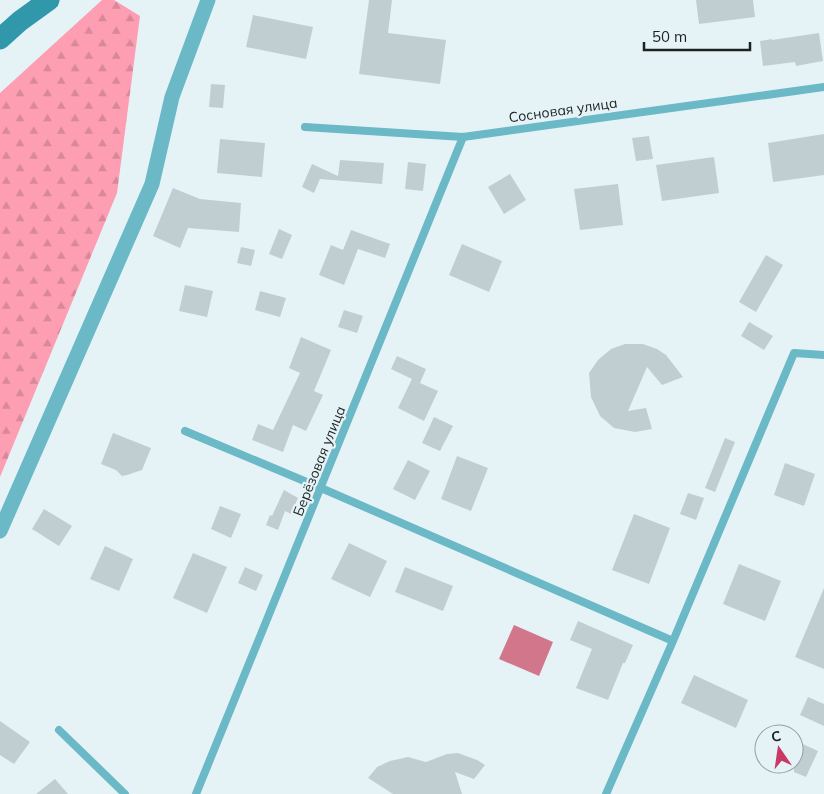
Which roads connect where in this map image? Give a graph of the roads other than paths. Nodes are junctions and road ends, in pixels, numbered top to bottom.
1 (49, 0) edge
2 (208, 0) edge
3 (0, 40) edge
4 (824, 87) edge
5 (305, 127) dead end
6 (463, 137) junction
7 (824, 354) edge
8 (185, 431) dead end
9 (322, 488) junction
10 (0, 531) edge
11 (673, 641) junction
12 (59, 730) dead end
13 (125, 794) edge
14 (196, 794) edge
15 (606, 794) edge

1 - 3 main road
2 - 10 street
4 - 6 lane, Сосновая улица
5 - 6 lane, Сосновая улица
6 - 9 lane, Берёзовая улица
7 - 11 lane
8 - 9 lane
9 - 11 lane
9 - 14 lane, Берёзовая улица
11 - 15 lane
12 - 13 lane

